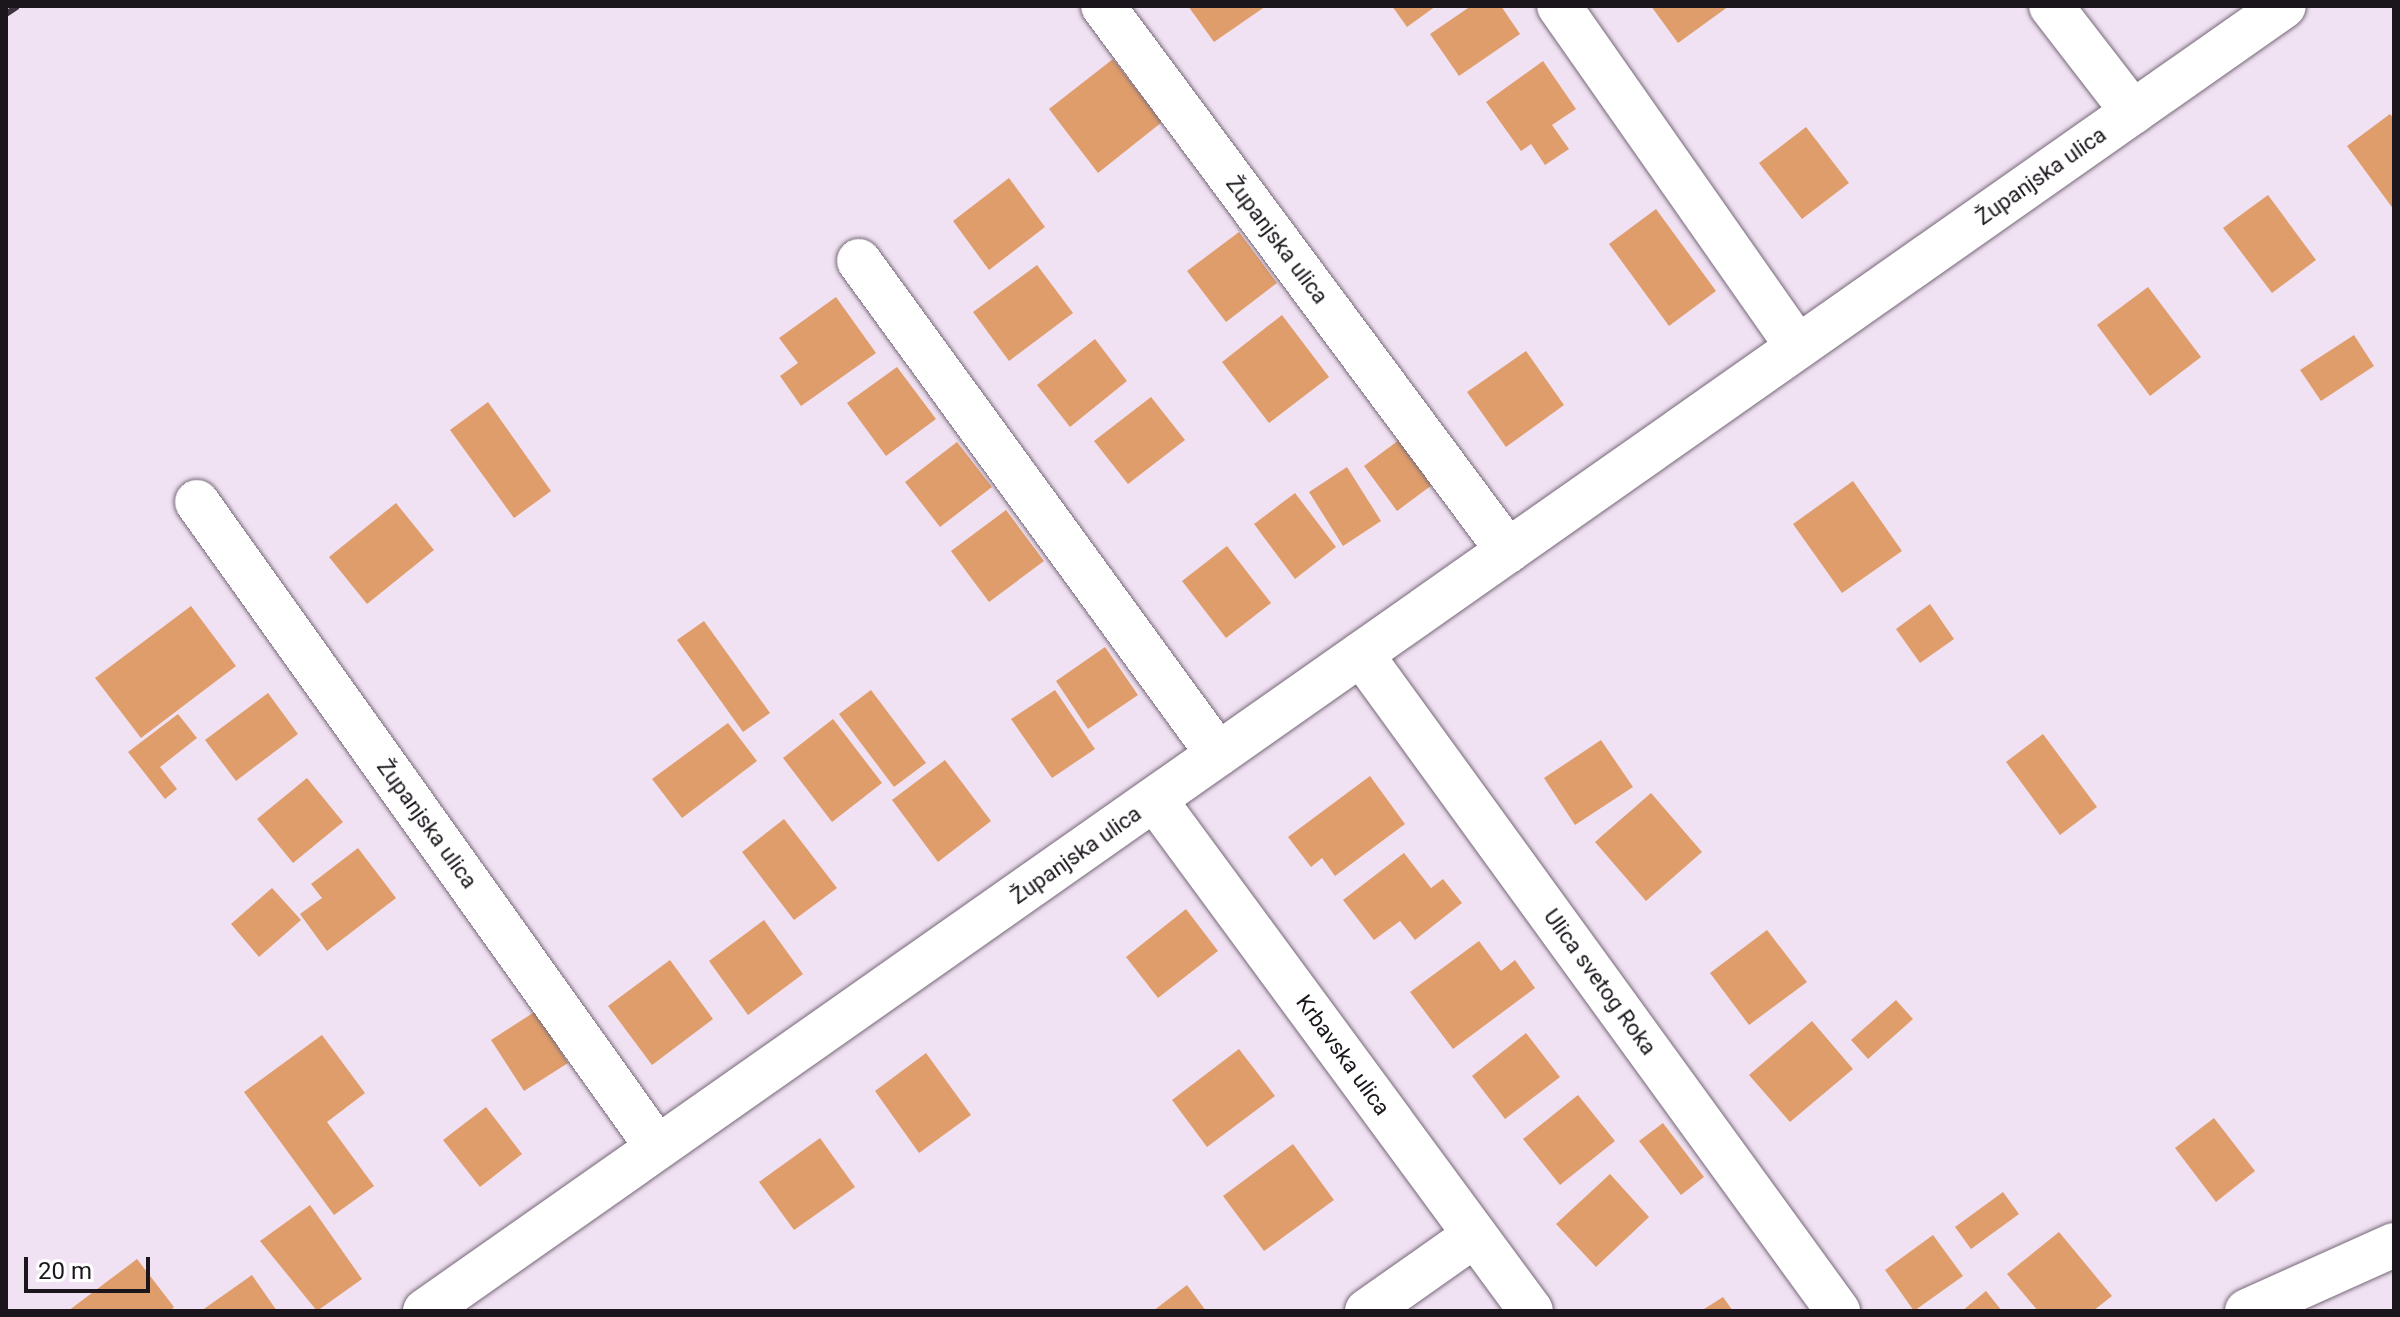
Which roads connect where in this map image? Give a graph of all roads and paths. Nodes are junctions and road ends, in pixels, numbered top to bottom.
1 (1103, 6) edge
2 (1559, 6) edge
3 (2051, 6) edge
4 (2284, 6) edge
5 (2133, 112) junction
6 (859, 261) dead end
7 (1798, 347) junction
8 (197, 502) dead end
9 (1508, 551) junction
10 (1361, 654) junction
11 (1218, 754) junction
12 (1155, 800) junction
13 (657, 1147) junction
14 (1475, 1235) junction
15 (2394, 1245) edge
16 (425, 1311) edge
17 (1367, 1311) edge
18 (1531, 1311) edge
19 (1838, 1311) edge
20 (2247, 1311) edge

1 - 9 street, Županjska ulica
2 - 7 street
3 - 5 street
4 - 5 street, Županjska ulica
5 - 7 street, Županjska ulica
6 - 11 street
7 - 9 street, Županjska ulica
8 - 13 street, Županjska ulica
9 - 10 street, Županjska ulica
10 - 11 street, Županjska ulica
10 - 19 street, Ulica svetog Roka
11 - 12 street, Županjska ulica
12 - 13 street, Županjska ulica
12 - 14 street, Krbavska ulica
13 - 16 street, Županjska ulica
14 - 17 street
14 - 18 street, Krbavska ulica
15 - 20 street

